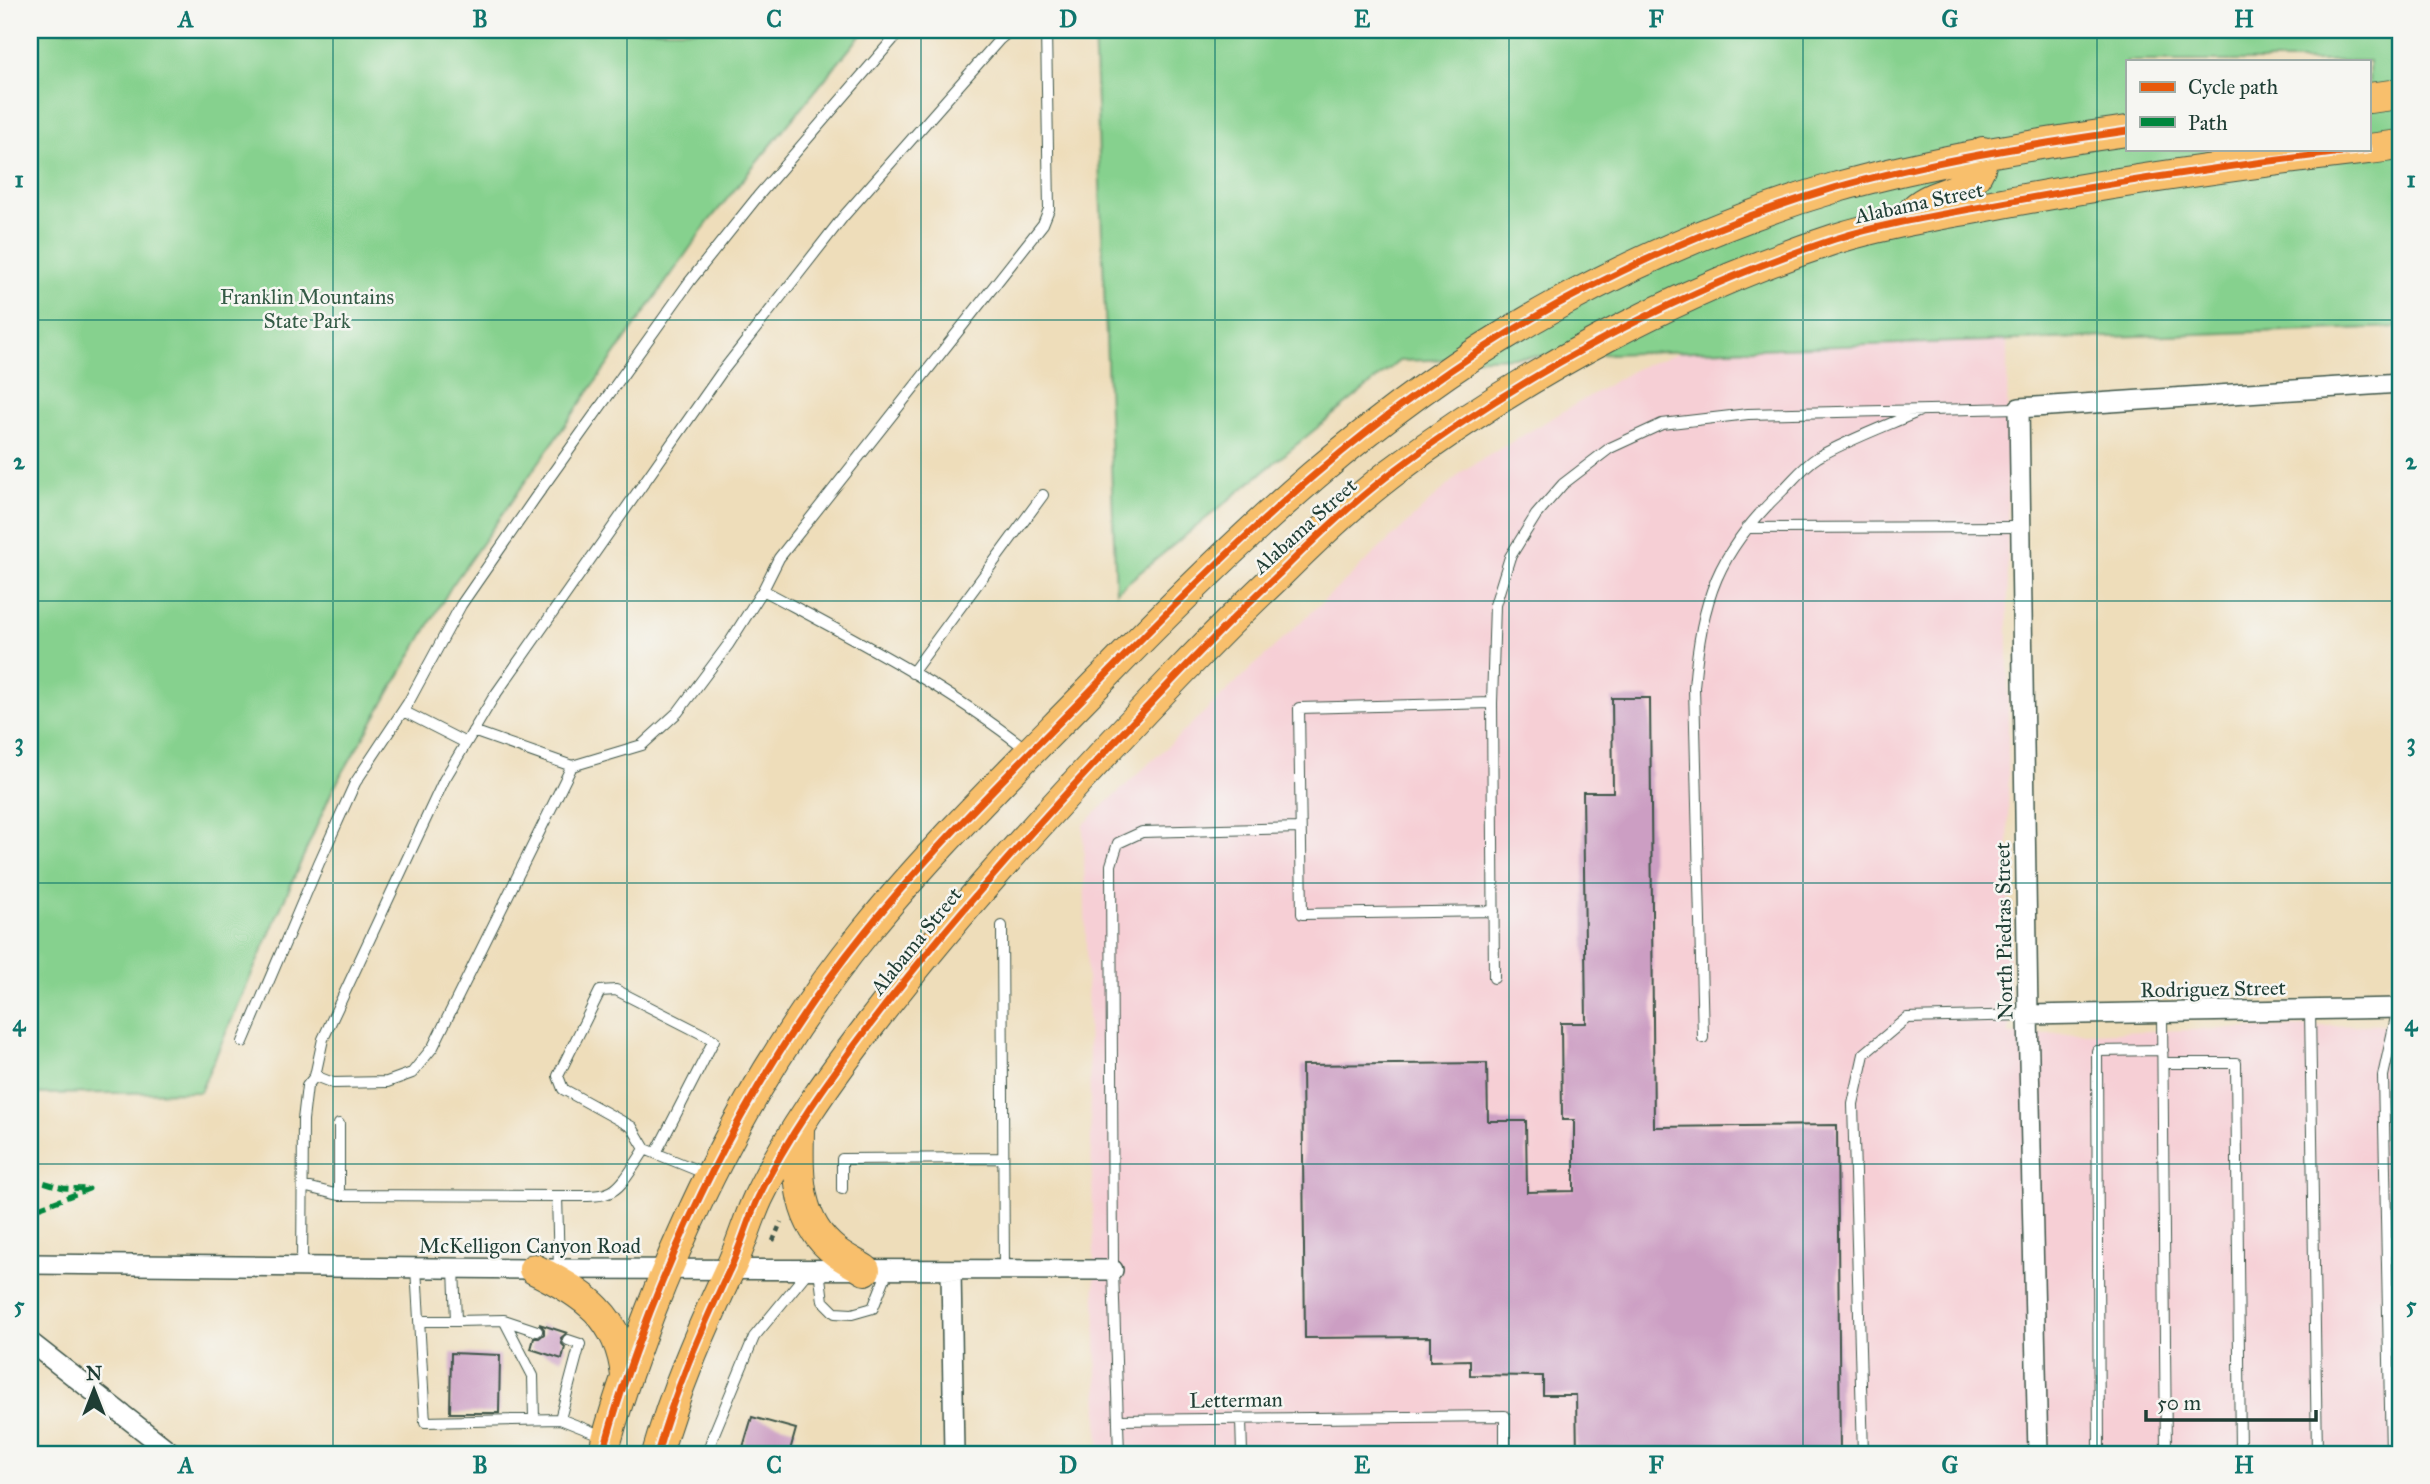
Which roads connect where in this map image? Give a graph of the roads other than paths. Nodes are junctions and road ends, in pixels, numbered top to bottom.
1 (901, 30) edge
2 (1011, 30) edge
3 (1046, 30) edge
4 (2400, 94) edge
5 (2370, 98) edge
6 (2126, 131) edge
7 (2400, 145) edge
8 (2370, 149) edge
9 (2361, 150) edge
10 (1983, 152) junction
11 (1907, 221) junction
12 (2400, 383) edge
13 (2019, 408) junction
14 (1926, 409) junction
15 (1043, 495) dead end
16 (2020, 527) junction
17 (1747, 528) junction
18 (764, 590) junction
19 (912, 673) junction
20 (1493, 703) junction
21 (403, 710) junction
22 (473, 731) junction
23 (466, 743) junction
24 (1030, 753) junction
25 (572, 766) junction
26 (1300, 828) junction
27 (1494, 911) junction
28 (1002, 926) dead end
29 (1494, 978) dead end
30 (2399, 1008) edge
31 (2311, 1010) junction
32 (2162, 1013) junction
33 (2028, 1015) junction
34 (1703, 1038) dead end
35 (243, 1042) dead end
36 (2163, 1050) junction
37 (2163, 1063) junction
38 (315, 1076) junction
39 (339, 1124) dead end
40 (799, 1128) junction
41 (645, 1149) junction
42 (656, 1153) junction
43 (1003, 1158) junction
44 (709, 1175) junction
45 (303, 1186) junction
46 (842, 1189) dead end
47 (339, 1195) junction
48 (557, 1196) junction
49 (30, 1264) edge
50 (302, 1267) junction
51 (415, 1268) junction
52 (454, 1268) junction
53 (546, 1269) junction
54 (667, 1269) junction
55 (731, 1269) junction
56 (814, 1270) junction
57 (876, 1270) junction
58 (951, 1270) junction
59 (1004, 1270) junction
60 (1113, 1270) junction
61 (504, 1320) junction
62 (419, 1321) junction
63 (456, 1321) junction
64 (537, 1331) dead end
65 (568, 1340) dead end
66 (30, 1342) edge
67 (626, 1376) junction
68 (534, 1419) junction
69 (560, 1419) junction
70 (1241, 1419) junction
71 (1118, 1420) junction
72 (605, 1446) edge
73 (173, 1454) edge
74 (657, 1454) edge
75 (707, 1454) edge
76 (954, 1454) edge
77 (1119, 1454) edge
78 (1242, 1454) edge
79 (1505, 1454) edge
80 (1863, 1454) edge
81 (2038, 1454) edge
82 (2099, 1454) edge
83 (2166, 1454) edge
84 (2240, 1454) edge
85 (2317, 1454) edge
86 (2392, 1454) edge

1 - 21 lane
2 - 22 lane
3 - 18 lane
4 - 5 main road
6 - 10 main road, Alabama Street
7 - 8 main road, Alabama Street
9 - 11 main road, Alabama Street
10 - 11 main road
10 - 24 main road, Alabama Street
11 - 40 main road, Alabama Street
12 - 13 street
13 - 14 lane
13 - 16 street, North Piedras Street
14 - 17 lane
14 - 20 lane
15 - 19 lane
16 - 17 lane
16 - 33 street, North Piedras Street
17 - 34 lane
18 - 19 lane
18 - 25 lane
19 - 24 lane
20 - 26 lane
20 - 27 lane
21 - 23 lane
21 - 35 lane
22 - 23 lane
22 - 25 lane
23 - 38 lane
24 - 44 main road, Alabama Street
25 - 38 lane
26 - 27 lane
26 - 60 lane
27 - 29 lane
28 - 43 lane
30 - 31 street, Rodriguez Street
30 - 86 lane
31 - 32 street, Rodriguez Street
31 - 85 lane
32 - 33 street, Rodriguez Street
32 - 36 lane
33 - 80 lane
33 - 81 street, North Piedras Street
36 - 37 lane
36 - 82 lane
37 - 83 lane
37 - 84 lane
38 - 45 lane
39 - 47 lane
40 - 55 main road, Alabama Street
40 - 57 main road
41 - 42 lane
41 - 42 lane
41 - 48 lane
42 - 44 lane
43 - 46 lane
43 - 59 lane
44 - 54 main road, Alabama Street
45 - 47 lane
45 - 50 lane
47 - 48 lane
48 - 53 lane
49 - 50 street, McKelligon Canyon Road
50 - 51 street, McKelligon Canyon Road
51 - 52 street, McKelligon Canyon Road
51 - 62 lane
52 - 53 street, McKelligon Canyon Road
52 - 63 lane
53 - 54 street, McKelligon Canyon Road
53 - 67 main road
54 - 55 street, McKelligon Canyon Road
54 - 67 main road, Alabama Street
55 - 56 street, McKelligon Canyon Road
55 - 74 main road, Alabama Street
56 - 57 street, McKelligon Canyon Road
56 - 57 lane
56 - 75 lane
57 - 58 street, McKelligon Canyon Road
58 - 59 street, McKelligon Canyon Road
58 - 76 street
59 - 60 street, McKelligon Canyon Road
60 - 71 lane
61 - 63 lane
61 - 64 lane
61 - 68 lane
62 - 63 lane
62 - 68 lane
65 - 69 lane
66 - 73 street
67 - 72 main road, Alabama Street
68 - 69 lane
69 - 72 lane
70 - 71 lane, Letterman
70 - 78 lane
70 - 79 lane, Letterman
71 - 77 lane

